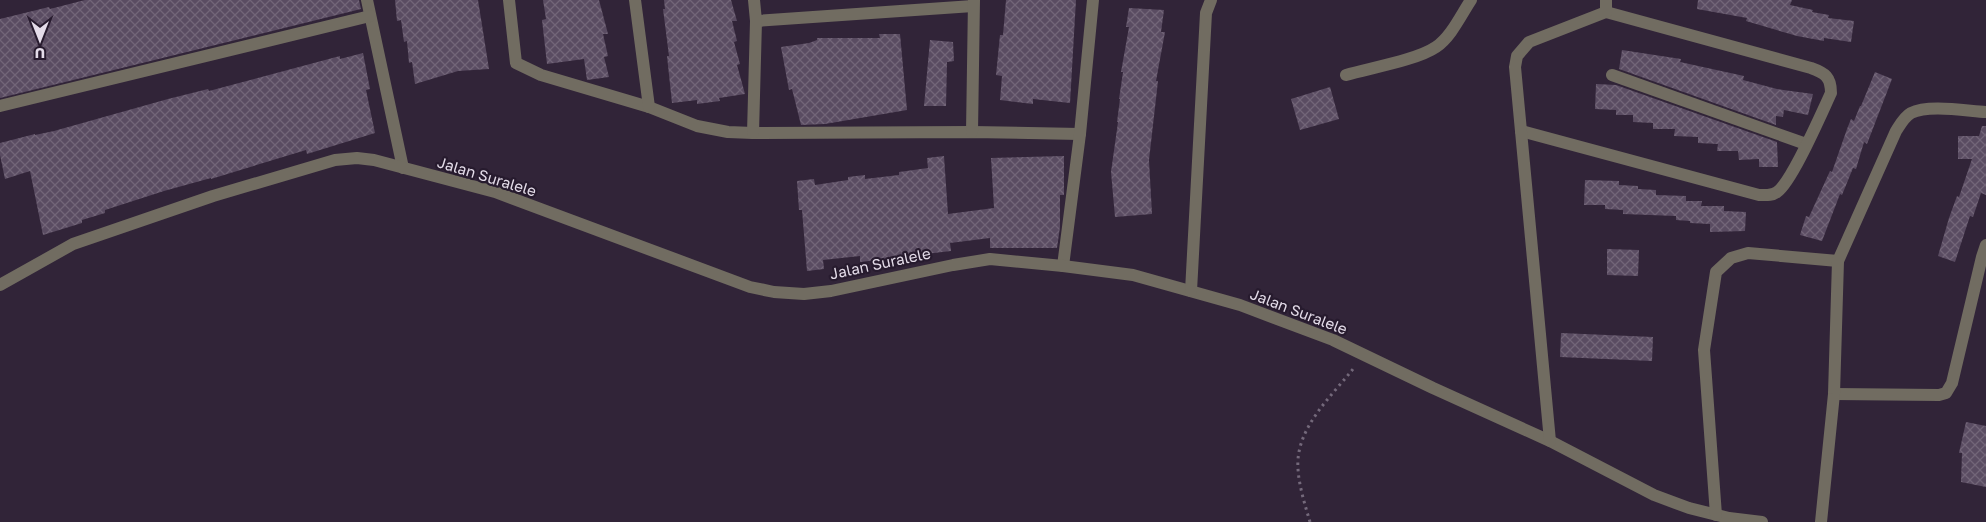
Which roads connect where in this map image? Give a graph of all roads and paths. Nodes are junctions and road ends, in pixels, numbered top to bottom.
1 (367, 0) edge
2 (509, 0) edge
3 (635, 0) edge
4 (754, 0) edge
5 (1093, 0) edge
6 (1211, 0) edge
7 (1471, 0) edge
8 (974, 3) edge
9 (1606, 6) edge
10 (370, 16) junction
11 (756, 21) junction
12 (1346, 75) dead end
13 (1612, 75) dead end
14 (0, 106) edge
15 (649, 107) junction
16 (1986, 112) edge
17 (1521, 131) junction
18 (972, 132) junction
19 (753, 133) junction
20 (1080, 134) junction
21 (1806, 144) junction
22 (403, 168) junction
23 (1986, 245) edge
24 (1838, 261) junction
25 (1063, 266) junction
26 (1, 280) edge
27 (1191, 291) junction
28 (1363, 355) junction
29 (1834, 394) junction
30 (1550, 441) junction
31 (1716, 515) junction
32 (1310, 522) edge
33 (1762, 522) edge
34 (1821, 522) edge

1 - 10 street
2 - 15 street
3 - 15 street
4 - 11 street
5 - 20 street
6 - 27 street
7 - 12 street
8 - 11 street
8 - 18 street
9 - 17 street
9 - 21 street
10 - 14 street
10 - 22 street
11 - 19 street
13 - 21 street
15 - 19 street
16 - 24 street
17 - 21 street
17 - 30 street
18 - 19 street
18 - 20 street
20 - 25 street
22 - 25 street, Jalan Suralele
22 - 26 street, Jalan Suralele
23 - 29 street
24 - 29 street
24 - 31 street
25 - 27 street, Jalan Suralele
27 - 28 street, Jalan Suralele
28 - 30 street, Jalan Suralele
28 - 32 path
29 - 34 street
30 - 31 street, Jalan Suralele
31 - 33 street, Jalan Suralele

